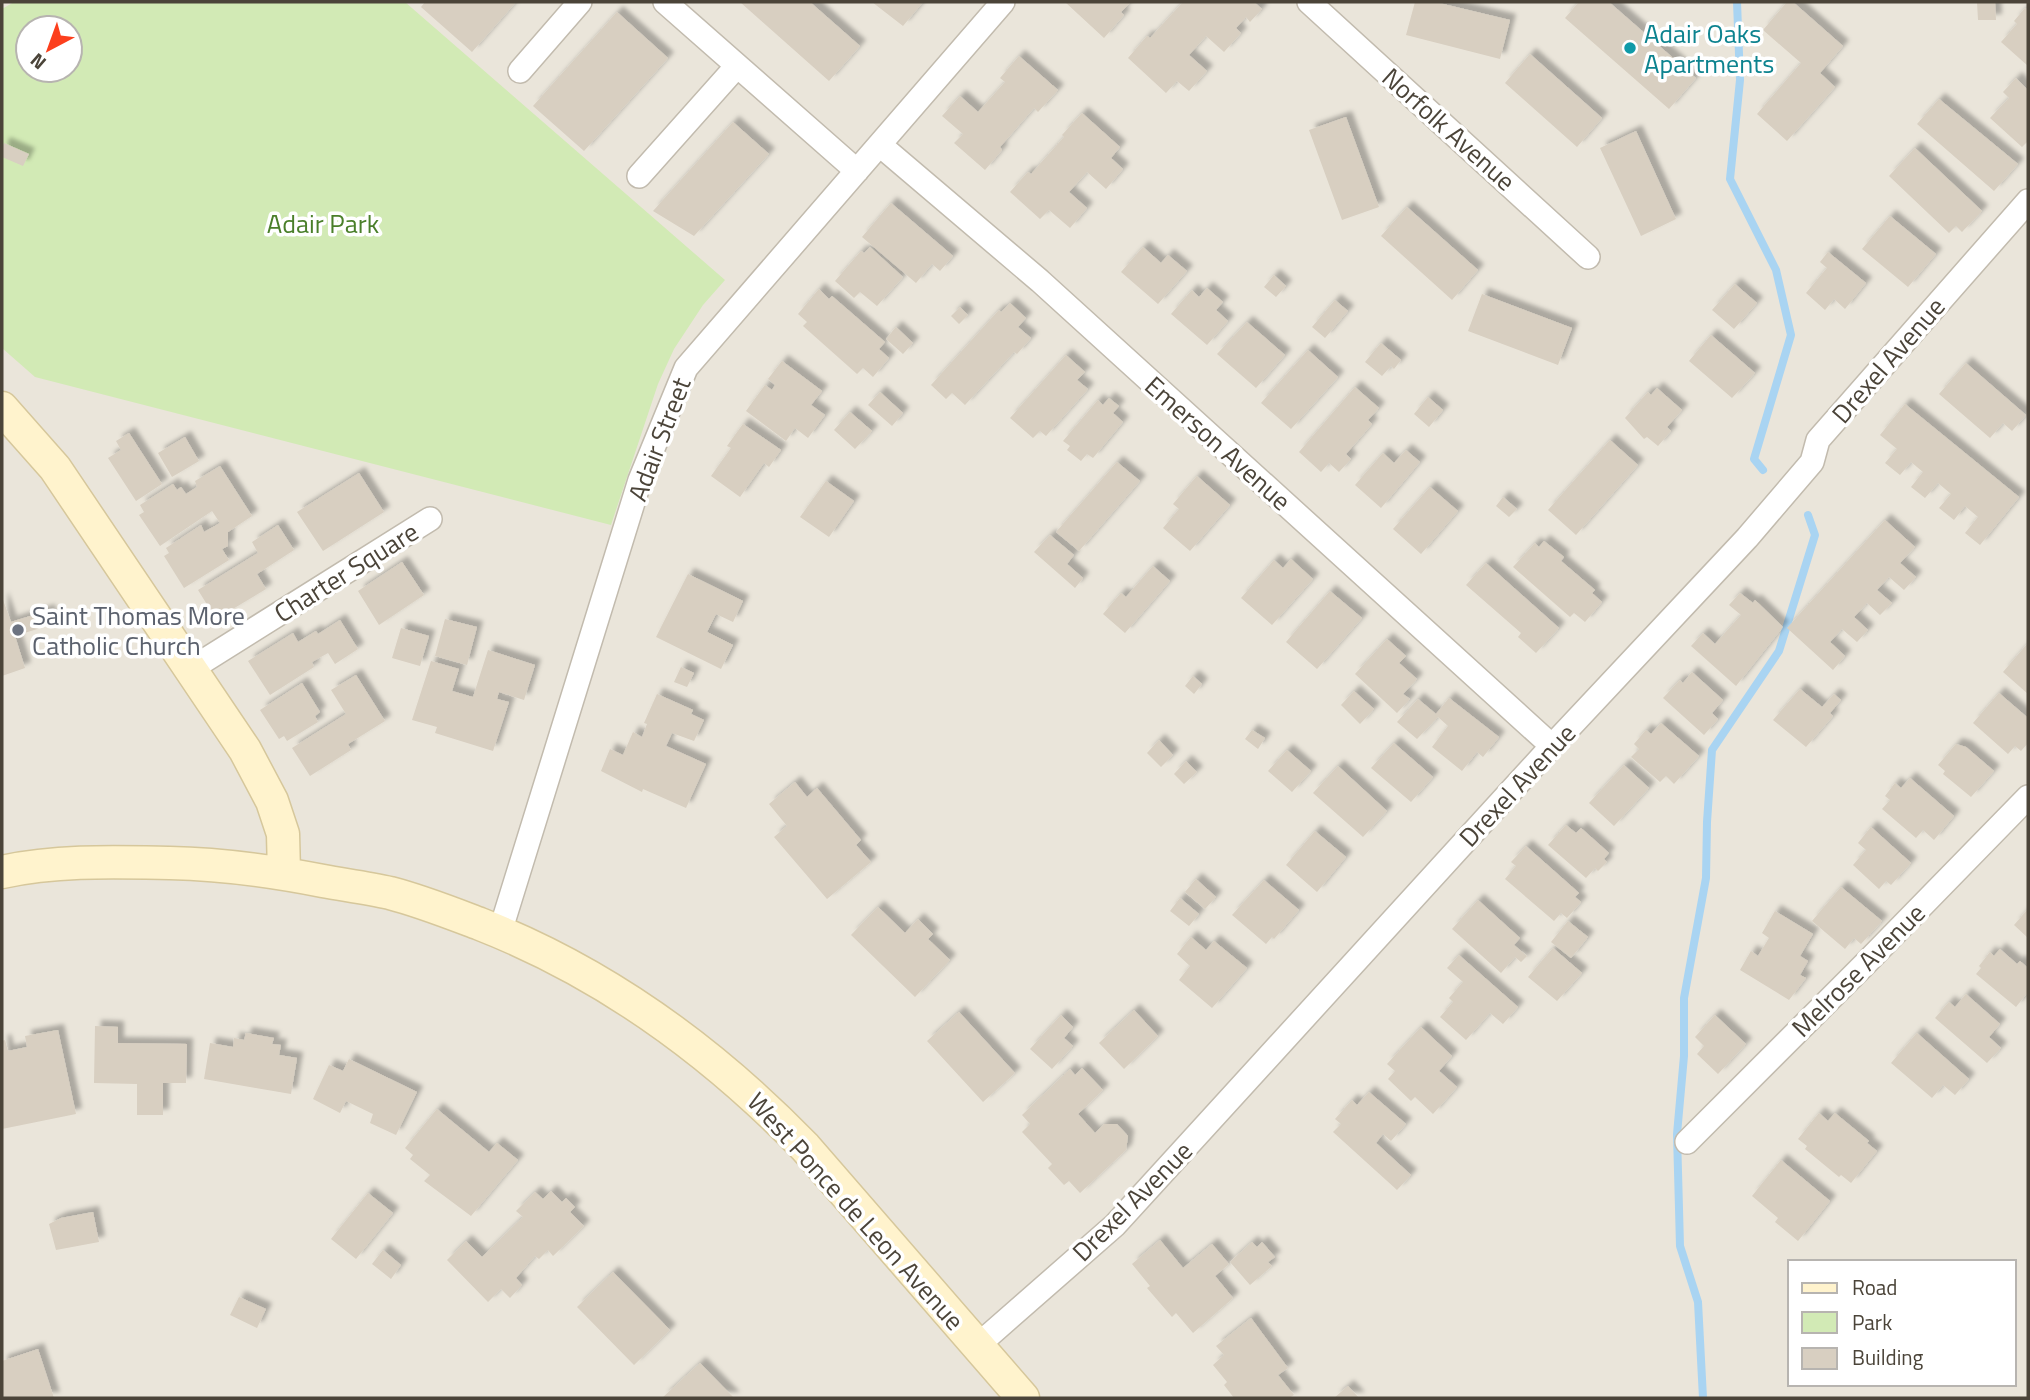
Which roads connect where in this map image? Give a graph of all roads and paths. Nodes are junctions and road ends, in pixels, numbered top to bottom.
1 (580, 2) edge
2 (665, 2) edge
3 (1003, 2) edge
4 (1309, 2) edge
5 (737, 66) junction
6 (520, 71) dead end
7 (880, 145) junction
8 (857, 171) junction
9 (639, 176) dead end
10 (2028, 201) edge
11 (1588, 257) dead end
12 (2, 408) edge
13 (430, 519) dead end
14 (191, 669) junction
15 (1552, 746) junction
16 (2028, 797) edge
17 (2, 872) edge
18 (284, 873) junction
19 (500, 932) junction
20 (1687, 1142) dead end
21 (977, 1346) junction
22 (1023, 1398) edge

1 - 6 street
2 - 5 street
3 - 7 street, Adair Street
4 - 11 street, Norfolk Avenue
5 - 8 street
5 - 9 street
7 - 8 street, Adair Street
7 - 15 street, Emerson Avenue
8 - 19 street, Adair Street
10 - 15 street, Drexel Avenue
12 - 14 main road
13 - 14 street, Charter Square
14 - 18 main road
15 - 21 street, Drexel Avenue
16 - 20 street, Melrose Avenue
17 - 18 main road, West Ponce de Leon Avenue
18 - 19 main road, West Ponce de Leon Avenue
19 - 21 main road, West Ponce de Leon Avenue
21 - 22 main road, West Ponce de Leon Avenue

